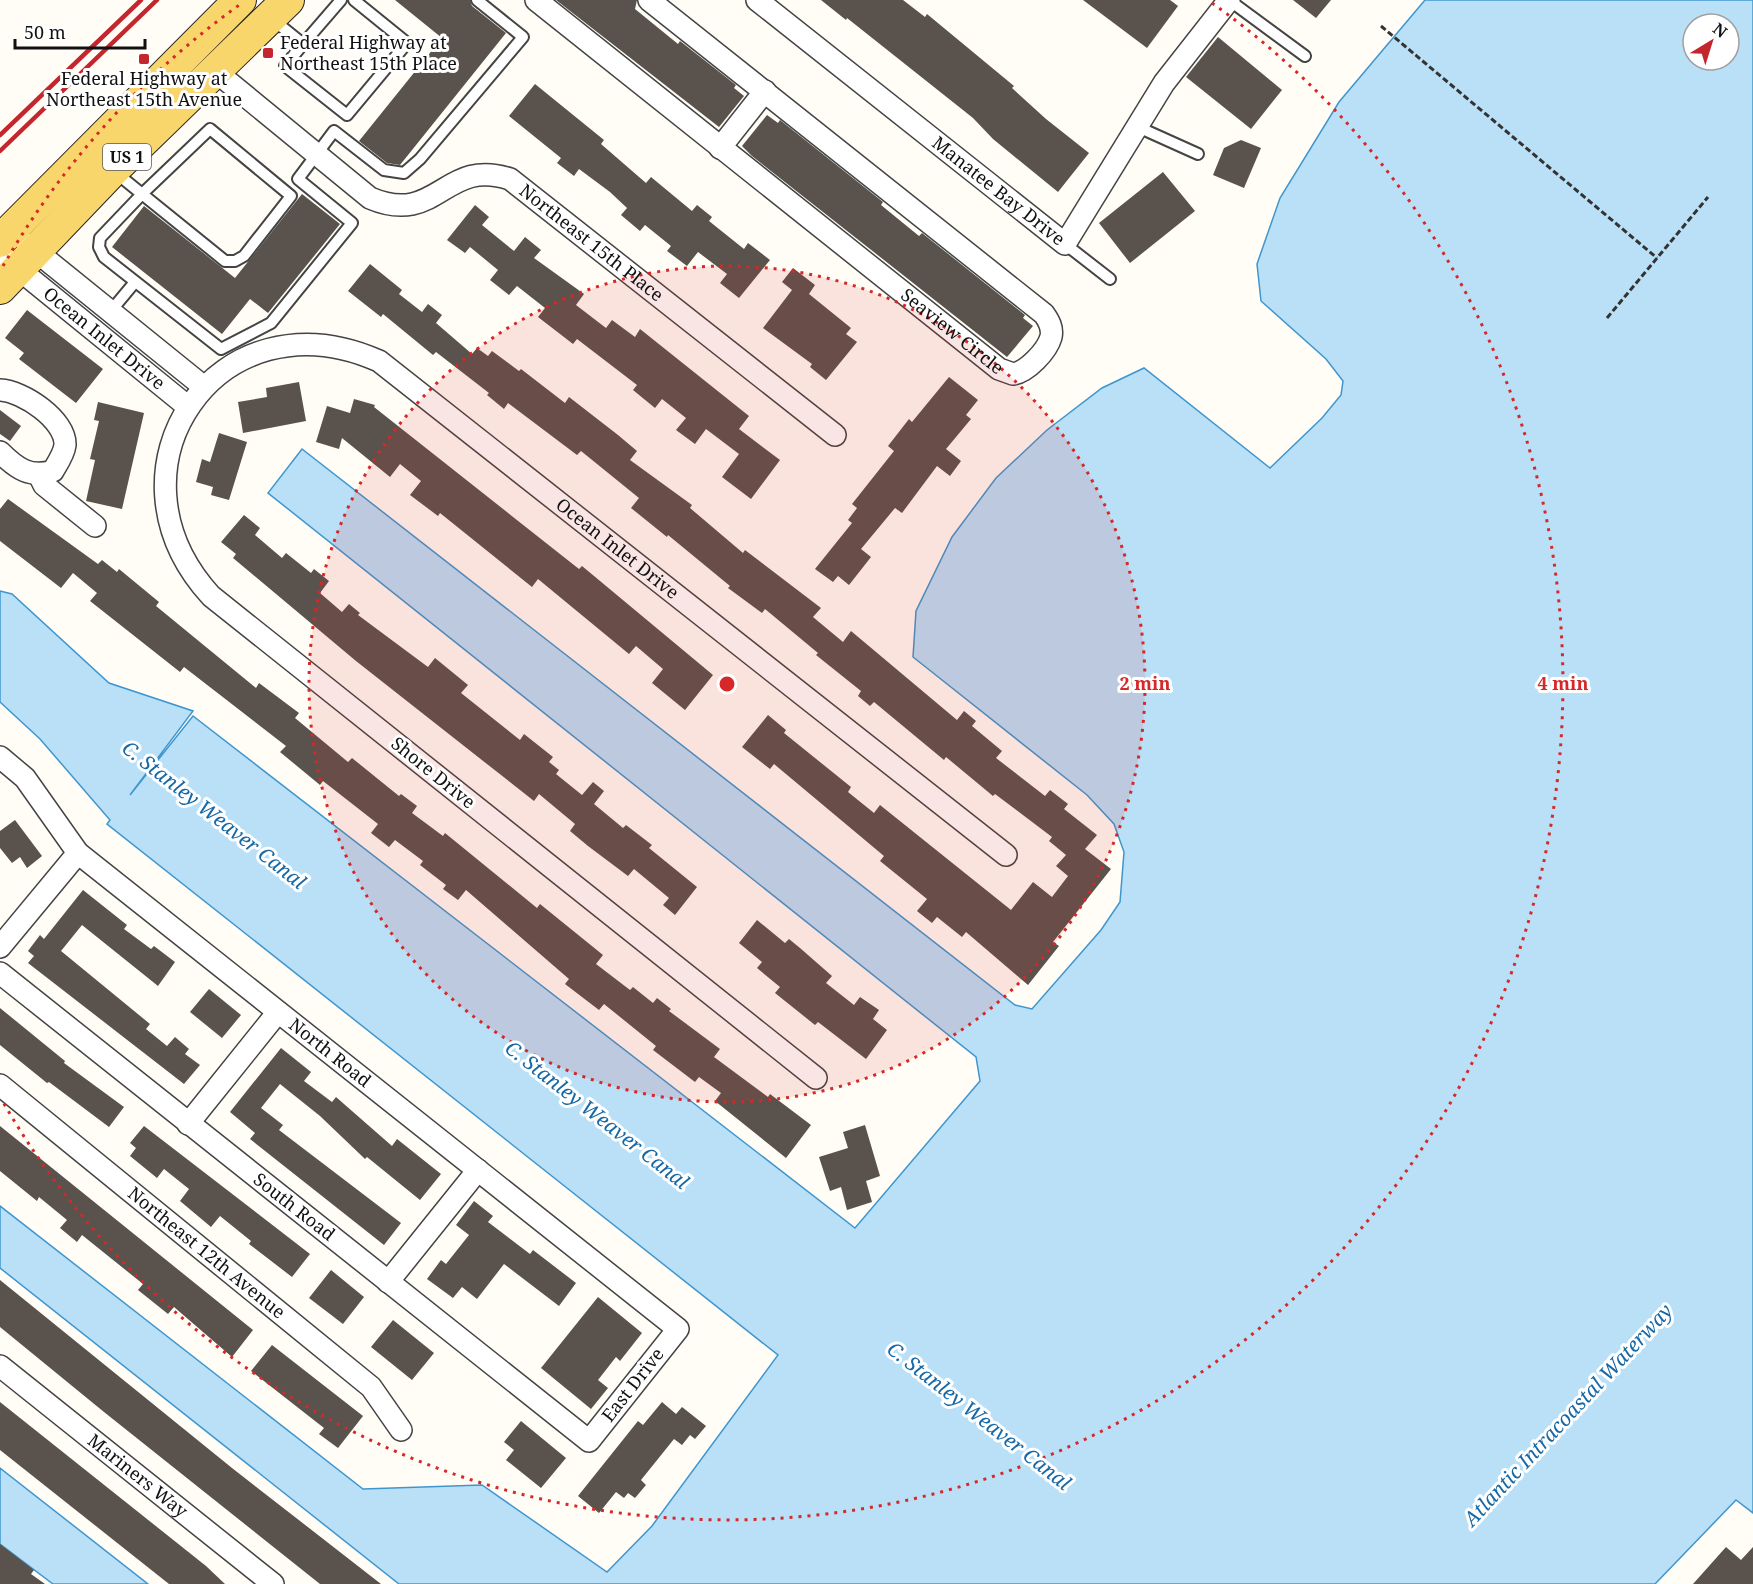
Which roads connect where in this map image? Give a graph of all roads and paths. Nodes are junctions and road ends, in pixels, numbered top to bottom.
1 (240, 0) edge
2 (341, 0) edge
3 (354, 0) edge
4 (477, 0) edge
5 (536, 0) edge
6 (757, 0) edge
7 (1229, 0) edge
8 (654, 2) edge
9 (268, 6) edge
10 (1380, 26) dead end
11 (303, 44) junction
12 (1305, 56) dead end
13 (215, 71) junction
14 (765, 91) junction
15 (347, 116) junction
16 (1138, 127) junction
17 (334, 131) junction
18 (720, 148) junction
19 (316, 154) junction
20 (1198, 154) dead end
21 (113, 170) junction
22 (298, 179) junction
23 (142, 194) junction
24 (291, 196) junction
25 (1708, 197) dead end
26 (1065, 244) junction
27 (10, 255) edge
28 (1658, 258) junction
29 (1110, 279) dead end
30 (135, 282) junction
31 (110, 312) junction
32 (1607, 318) dead end
33 (204, 387) junction
34 (0, 390) edge
35 (188, 406) junction
36 (835, 435) dead end
37 (0, 453) edge
38 (39, 476) junction
39 (94, 526) dead end
40 (0, 757) edge
41 (78, 853) junction
42 (1006, 855) dead end
43 (0, 948) edge
44 (0, 973) edge
45 (278, 1012) junction
46 (816, 1078) dead end
47 (0, 1085) edge
48 (188, 1124) junction
49 (478, 1170) junction
50 (388, 1282) junction
51 (678, 1329) joint
52 (0, 1366) edge
53 (401, 1430) dead end
54 (589, 1441) joint
55 (273, 1584) edge

1 - 27 main road, US 1
2 - 11 lane
3 - 15 lane
4 - 17 lane
5 - 18 street, Seaview Circle
6 - 26 street, Manatee Bay Drive
7 - 12 lane
7 - 16 street, Manatee Bay Drive
8 - 14 street, Seaview Circle
9 - 11 lane
9 - 13 main road, US 1
10 - 28 path
11 - 15 lane
13 - 19 street, Northeast 15th Place
13 - 21 main road, US 1
14 - 18 street
14 - 18 street, Seaview Circle
15 - 17 lane
16 - 20 lane
16 - 26 street, Manatee Bay Drive
17 - 19 lane
19 - 22 lane
19 - 36 street, Northeast 15th Place
21 - 23 lane
21 - 27 main road, US 1
22 - 24 lane
22 - 30 lane
23 - 24 lane
23 - 24 lane
23 - 30 lane
25 - 28 path
26 - 29 lane
27 - 31 street, Ocean Inlet Drive
27 - 35 street, Ocean Inlet Drive
28 - 32 path
30 - 31 lane
31 - 33 street, Ocean Inlet Drive
33 - 35 street, Ocean Inlet Drive
33 - 42 street, Ocean Inlet Drive
34 - 38 street
35 - 46 street, Shore Drive
37 - 38 street
38 - 39 street
40 - 41 street, North Road
41 - 43 street
41 - 45 street, North Road
44 - 48 street, South Road
45 - 48 street
45 - 49 street, North Road
47 - 53 street, Northeast 12th Avenue
48 - 50 street, South Road
49 - 50 street
49 - 51 street, North Road
50 - 54 street, South Road
51 - 54 street, East Drive
52 - 55 street, Mariners Way

